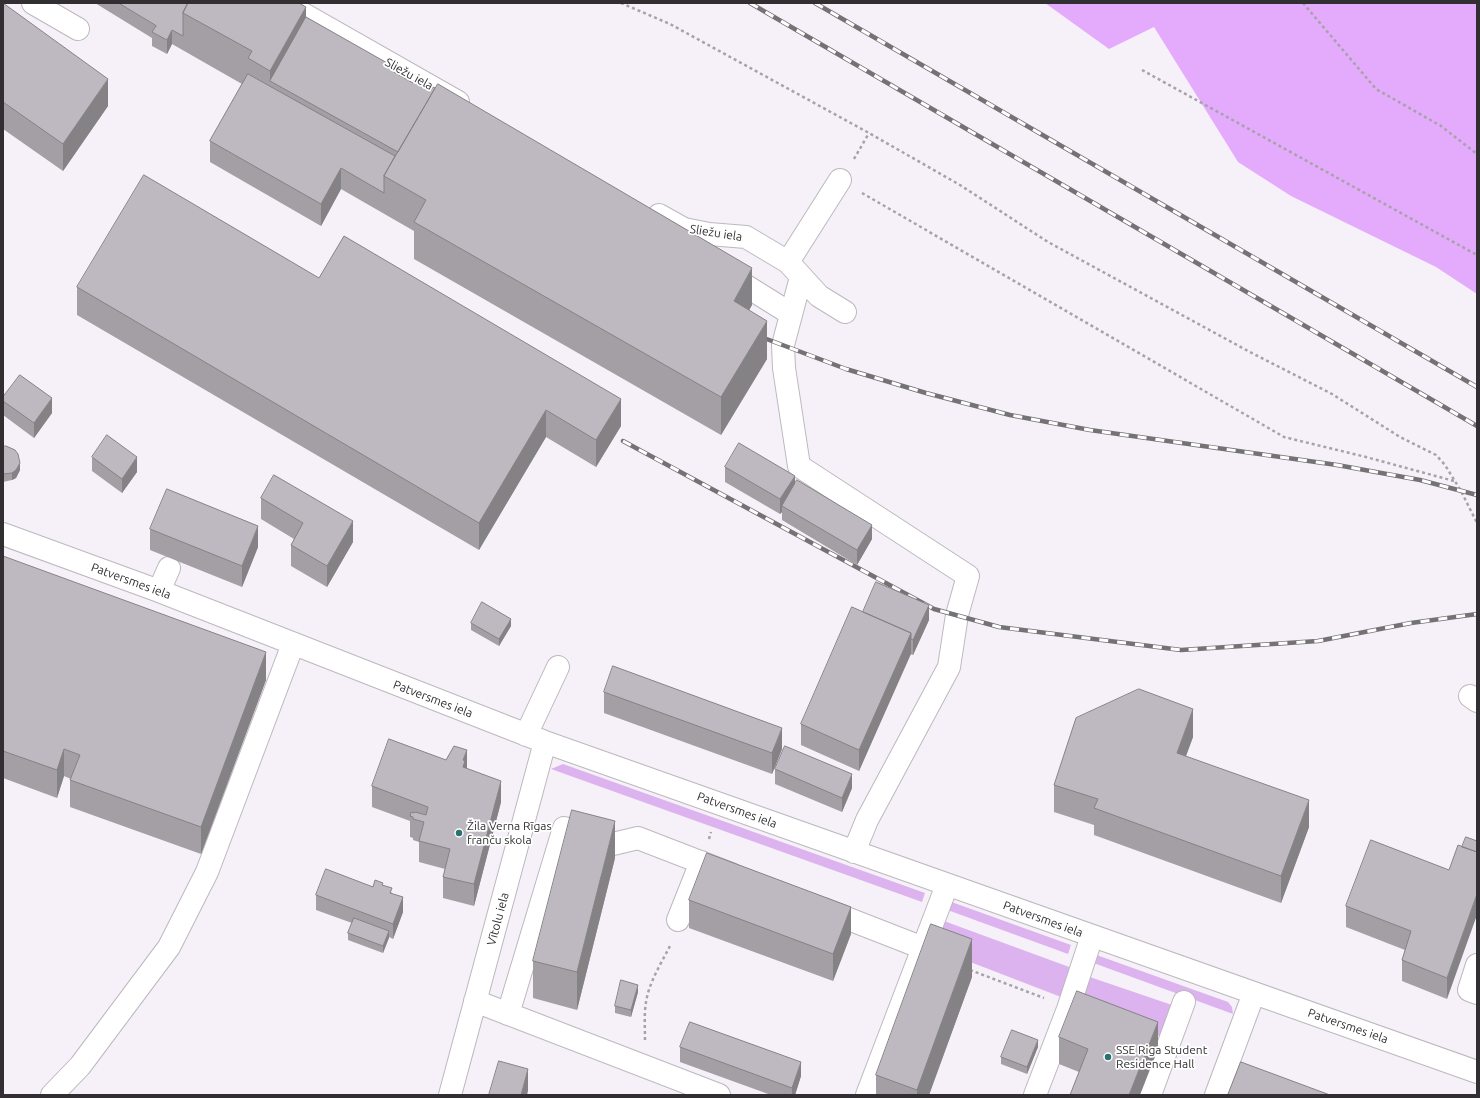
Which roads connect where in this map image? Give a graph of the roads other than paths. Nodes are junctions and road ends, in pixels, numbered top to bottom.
1 (33, 3) edge
2 (284, 3) edge
3 (78, 29) dead end
4 (475, 111) edge
5 (840, 180) road end
6 (644, 206) edge
7 (684, 229) junction
8 (794, 270) junction
9 (845, 312) dead end
10 (791, 314) junction
11 (3, 534) edge
12 (169, 568) dead end
13 (159, 591) junction
14 (293, 644) junction
15 (558, 667) dead end
16 (535, 739) junction
17 (854, 852) junction
18 (701, 862) junction
19 (753, 882) edge
20 (947, 885) junction
21 (804, 902) edge
22 (678, 920) road end
23 (1092, 936) junction
24 (923, 948) junction
25 (1477, 965) edge
26 (1254, 993) junction
27 (1477, 993) edge
28 (476, 1001) junction
29 (1184, 1002) dead end
30 (508, 1014) junction
31 (1477, 1072) edge
32 (52, 1095) edge
33 (450, 1095) edge
34 (718, 1095) edge
35 (867, 1095) edge
36 (1035, 1095) edge
37 (1150, 1095) edge
38 (1216, 1095) edge

1 - 3 street
2 - 4 street, Sliežu iela
5 - 8 street
6 - 7 street, Sliežu iela
7 - 8 street, Sliežu iela
7 - 10 street
8 - 9 street, Sliežu iela
8 - 10 street
10 - 17 street
11 - 13 street, Patversmes iela
12 - 13 street
13 - 14 street, Patversmes iela
14 - 16 street, Patversmes iela
14 - 32 street
15 - 16 street, Vītolu iela
16 - 17 street, Patversmes iela
16 - 28 street, Vītolu iela
17 - 20 street, Patversmes iela
18 - 19 street
18 - 22 street
18 - 30 street
20 - 23 street, Patversmes iela
20 - 24 street
21 - 24 street
23 - 26 street, Patversmes iela
23 - 36 street
24 - 35 street
25 - 27 street
26 - 31 street, Patversmes iela
26 - 38 street
28 - 30 street
28 - 33 street, Vītolu iela
29 - 37 street
30 - 34 street

